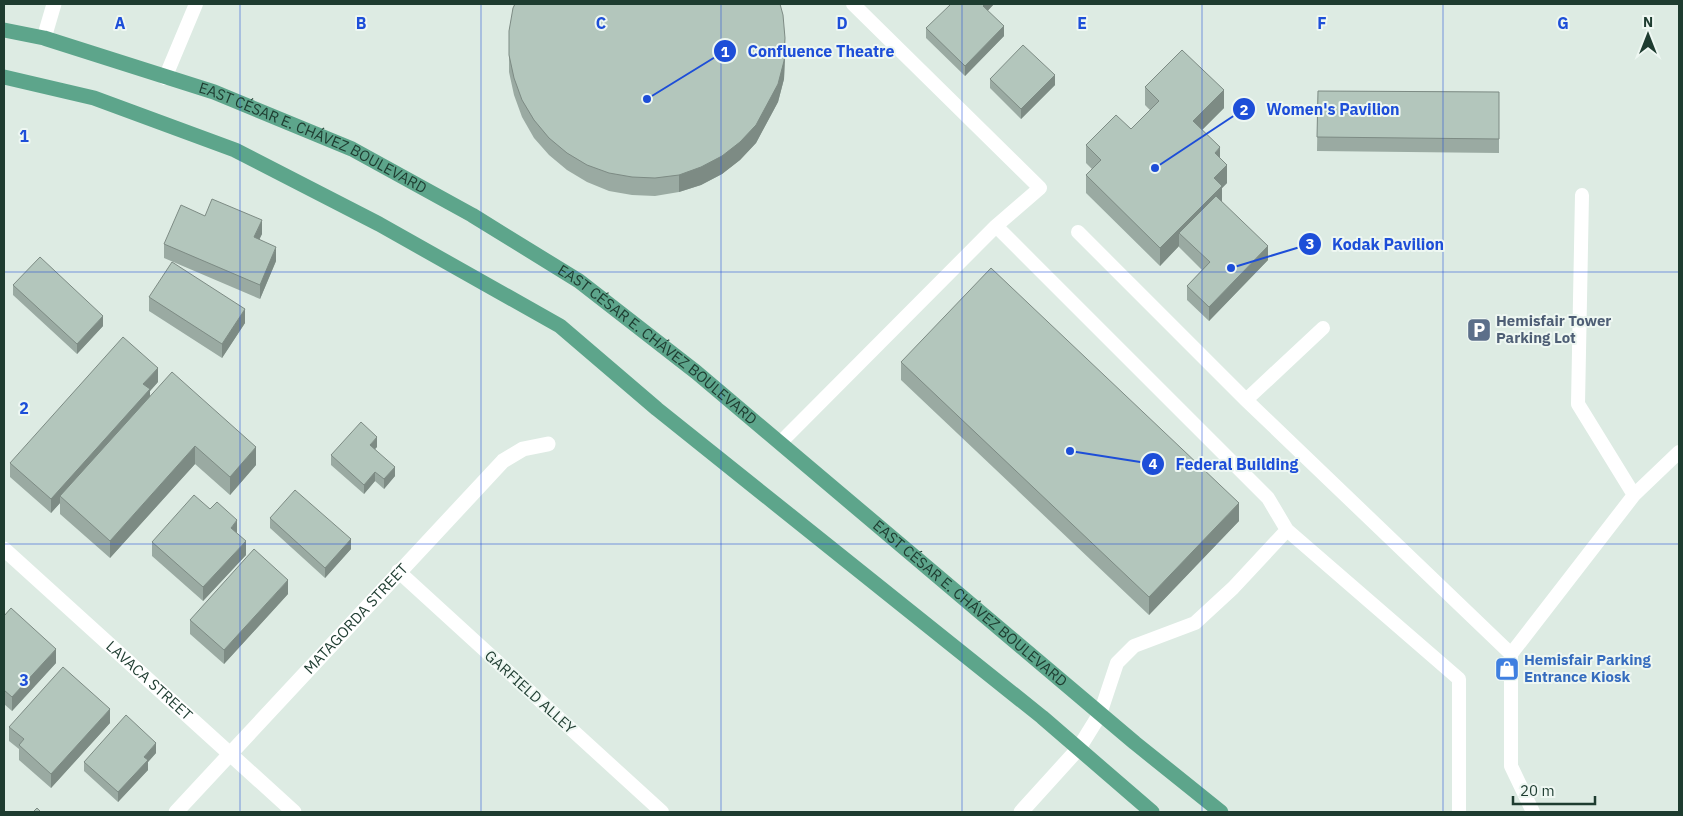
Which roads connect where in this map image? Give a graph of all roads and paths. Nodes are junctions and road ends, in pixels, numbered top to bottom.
1 (54, 4) edge
2 (196, 4) edge
3 (853, 4) edge
4 (4, 30) edge
5 (44, 38) junction
6 (4, 77) edge
7 (165, 78) junction
8 (1582, 195) dead end
9 (996, 226) junction
10 (1078, 232) dead end
11 (1323, 328) dead end
12 (1246, 400) junction
13 (548, 444) dead end
14 (780, 444) junction
15 (1679, 452) edge
16 (1634, 495) junction
17 (1286, 530) junction
18 (4, 549) edge
19 (398, 571) junction
20 (1511, 654) junction
21 (1100, 714) junction
22 (1079, 748) junction
23 (229, 753) junction
24 (176, 812) edge
25 (294, 812) edge
26 (662, 812) edge
27 (1021, 812) edge
28 (1152, 812) edge
29 (1221, 812) edge
30 (1459, 812) edge
31 (1533, 812) edge

1 - 5 street
2 - 7 lane
3 - 9 lane
4 - 5 main road, EAST CÉSAR E. CHÁVEZ BOULEVARD
5 - 7 main road, EAST CÉSAR E. CHÁVEZ BOULEVARD
6 - 22 main road
7 - 14 main road, EAST CÉSAR E. CHÁVEZ BOULEVARD
8 - 16 lane
9 - 14 lane
9 - 17 lane
10 - 12 lane
11 - 12 lane
12 - 20 lane
13 - 19 street, MATAGORDA STREET
14 - 21 main road, EAST CÉSAR E. CHÁVEZ BOULEVARD
15 - 16 lane
16 - 20 lane
17 - 21 lane
17 - 30 lane
18 - 23 street, LAVACA STREET
19 - 23 street, MATAGORDA STREET
19 - 26 lane, GARFIELD ALLEY
20 - 31 lane
21 - 22 street
21 - 29 main road, EAST CÉSAR E. CHÁVEZ BOULEVARD
22 - 27 street
22 - 28 main road
23 - 24 street, MATAGORDA STREET
23 - 25 street, LAVACA STREET

